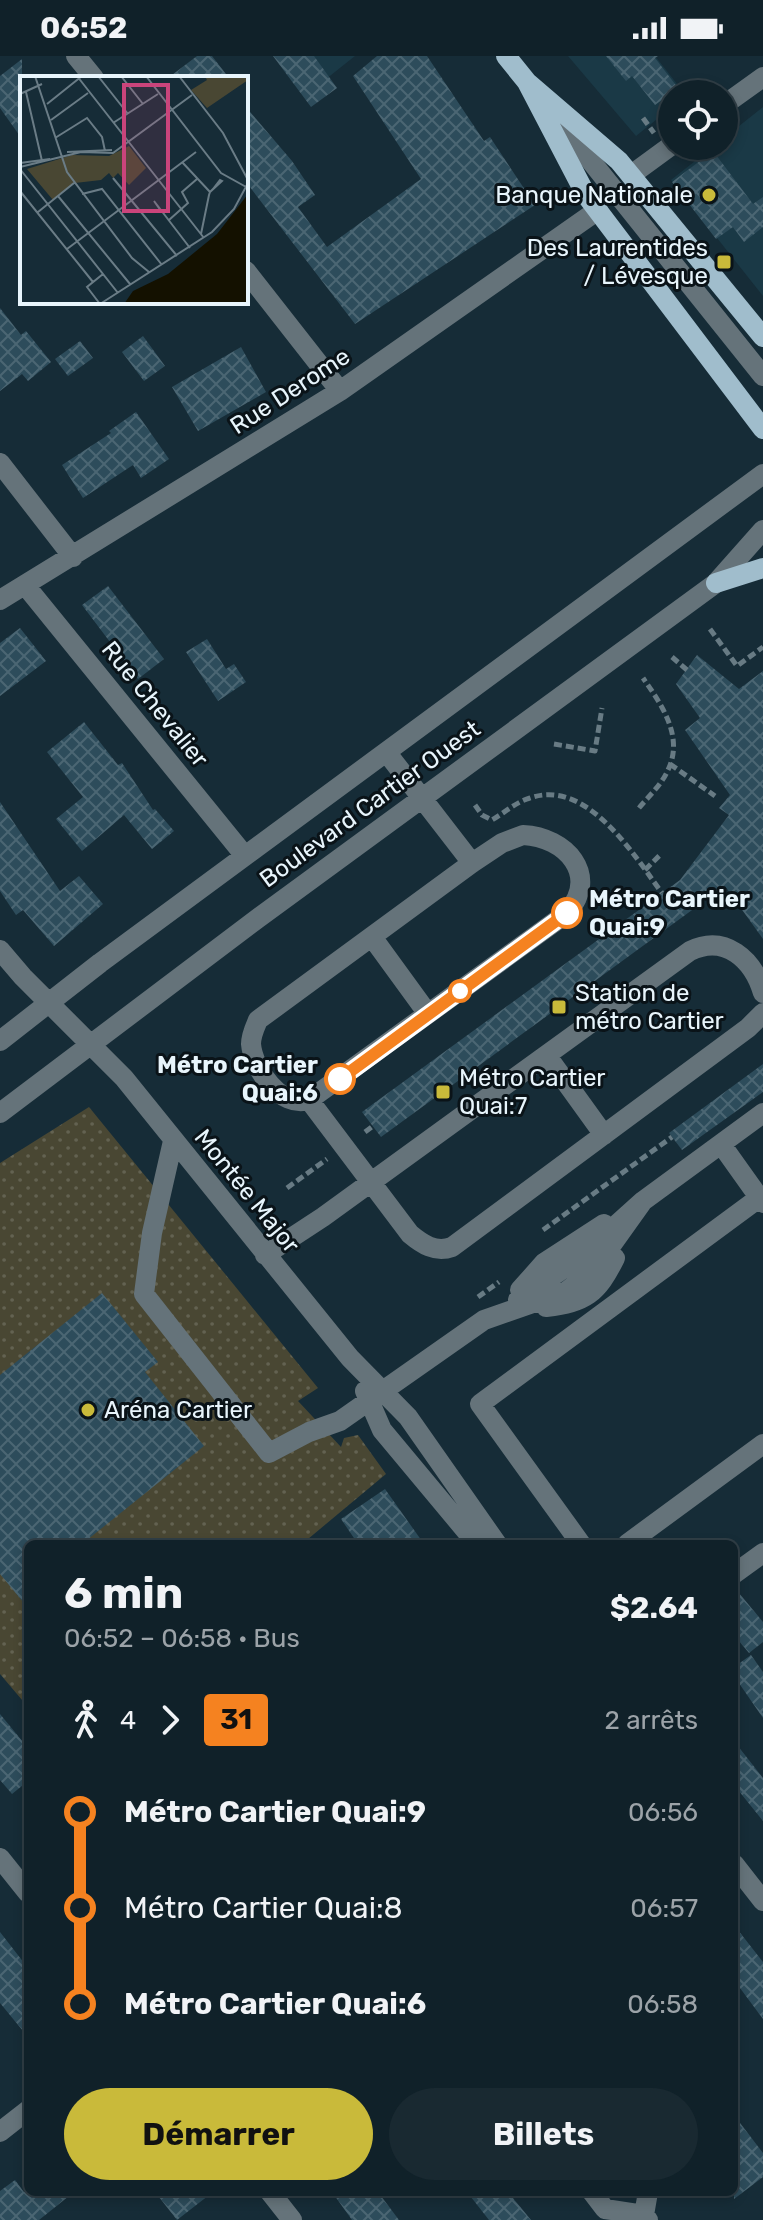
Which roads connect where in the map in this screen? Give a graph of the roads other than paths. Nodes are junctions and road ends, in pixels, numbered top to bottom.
1 (76, 56) edge
2 (506, 56) edge
3 (92, 76) edge
4 (763, 77) edge
5 (527, 82) junction
6 (738, 95) edge
7 (658, 146) edge
8 (631, 175) junction
9 (598, 210) junction
10 (248, 274) edge
11 (763, 337) edge
12 (763, 376) edge
13 (340, 391) junction
14 (763, 429) edge
15 (0, 463) edge
16 (763, 474) edge
17 (763, 530) edge
18 (73, 557) junction
19 (763, 568) edge
20 (716, 583) junction
21 (25, 585) junction
22 (0, 600) edge
23 (387, 753) junction
24 (422, 799) junction
25 (245, 856) junction
26 (472, 863) junction
27 (372, 937) junction
28 (0, 950) edge
29 (763, 993) edge
30 (50, 1002) junction
31 (763, 1013) edge
32 (428, 1014) junction
33 (0, 1041) edge
34 (90, 1043) junction
35 (547, 1056) junction
36 (309, 1100) junction
37 (0, 1113) edge
38 (763, 1113) edge
39 (604, 1135) junction
40 (173, 1141) junction
41 (721, 1144) junction
42 (371, 1182) junction
43 (761, 1200) edge
44 (643, 1201) junction
45 (265, 1255) junction
46 (502, 1312) junction
47 (376, 1396) junction
48 (763, 1444) edge
49 (474, 1540) edge
50 (494, 1540) edge
51 (578, 1540) edge
52 (632, 1540) edge
53 (763, 1553) edge
54 (738, 1571) edge
55 (0, 1858) edge
56 (738, 1869) edge
57 (24, 1888) edge
58 (763, 1901) edge
59 (24, 2113) edge
60 (0, 2132) edge
61 (273, 2196) edge
62 (595, 2196) edge
63 (648, 2196) edge
64 (646, 2217) edge
65 (292, 2220) edge

1 - 3 street
2 - 5 main road
4 - 6 street
5 - 8 main road
5 - 9 main road
5 - 12 street
7 - 8 street
8 - 11 main road
9 - 13 street, Rue Derome
9 - 14 main road
10 - 13 street
13 - 18 street, Rue Derome
15 - 18 street
16 - 23 street, Boulevard Cartier Ouest
17 - 20 street, Boulevard Cartier Ouest
18 - 21 street, Rue Derome
19 - 20 main road
20 - 24 street, Boulevard Cartier Ouest
21 - 22 street, Rue Derome
21 - 25 street, Rue Chevalier
23 - 24 street
23 - 25 street, Boulevard Cartier Ouest
24 - 26 street
24 - 34 street, Boulevard Cartier Ouest
25 - 30 street, Boulevard Cartier Ouest
26 - 27 street
26 - 32 street
27 - 32 street
27 - 36 street
28 - 30 street, Montée Major
29 - 35 street
30 - 33 street, Boulevard Cartier Ouest
30 - 34 street, Montée Major
31 - 39 street
32 - 36 street
34 - 37 street, Boulevard Cartier Ouest
34 - 40 street, Montée Major
35 - 39 street
35 - 42 street
36 - 42 street
38 - 41 street
39 - 42 street
40 - 45 street, Montée Major
40 - 47 street
41 - 43 street
41 - 44 street
42 - 45 street
43 - 51 street
44 - 46 street
44 - 46 street
45 - 47 street, Montée Major
46 - 47 street
47 - 49 street, Montée Major
47 - 50 street, Montée Major
48 - 52 street
53 - 54 street
55 - 57 street
56 - 58 street
59 - 60 street
61 - 65 street
62 - 64 street
63 - 64 street

